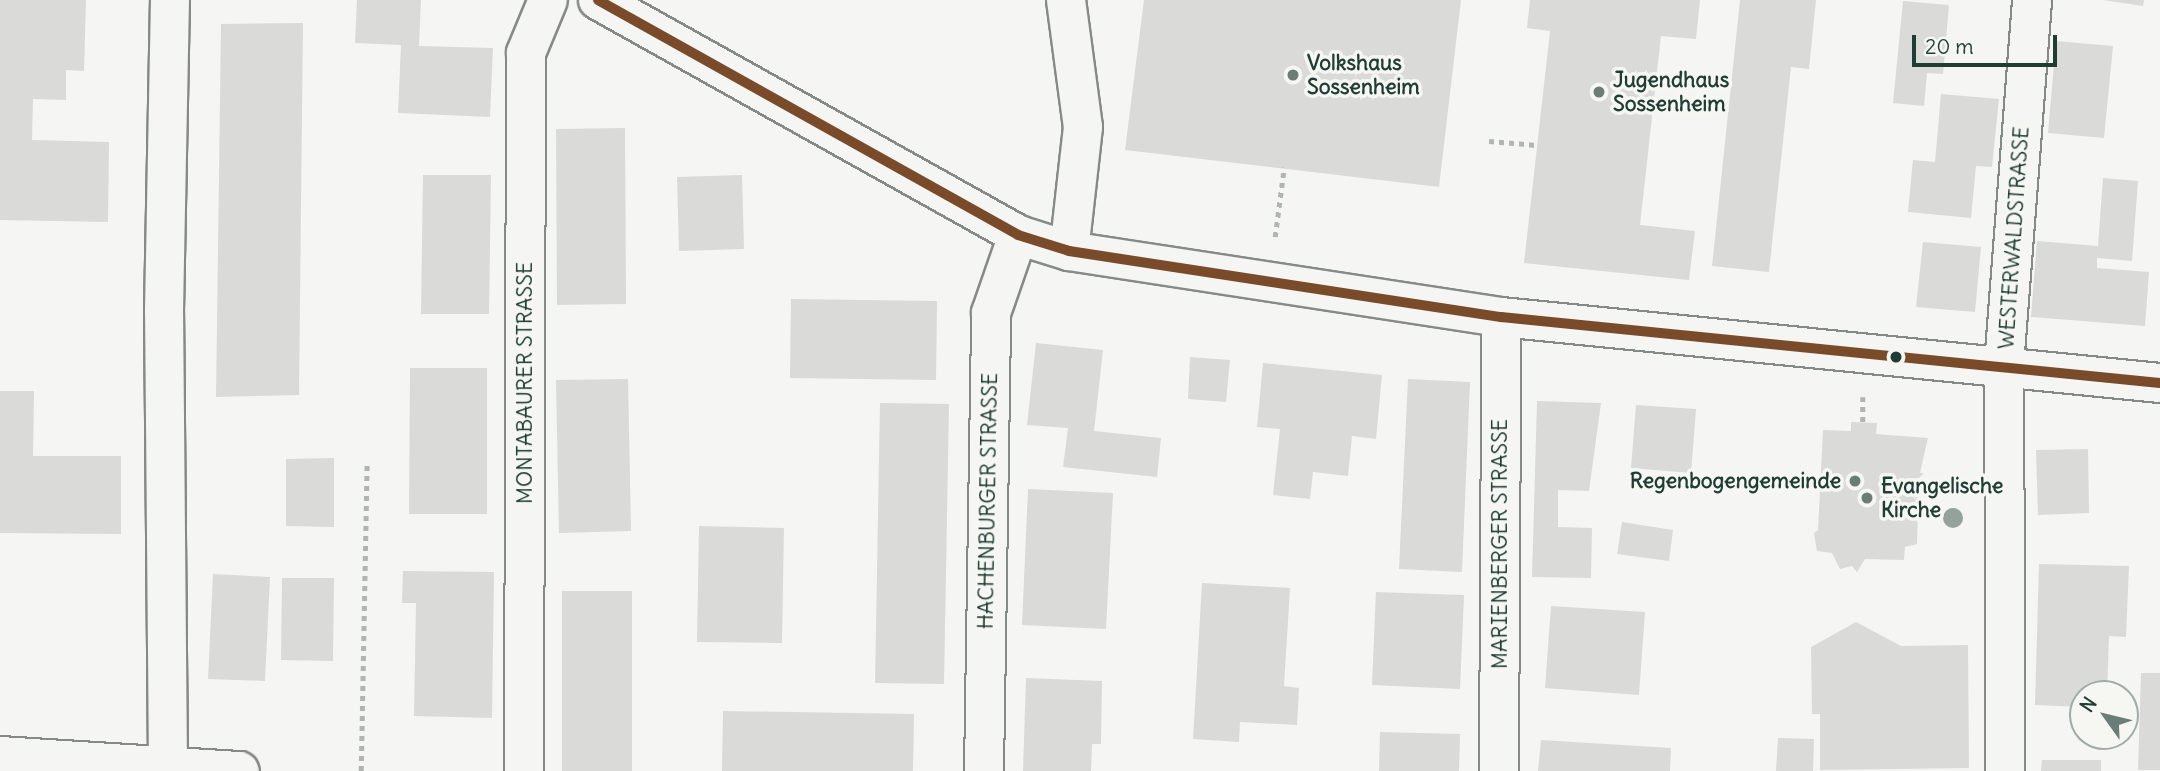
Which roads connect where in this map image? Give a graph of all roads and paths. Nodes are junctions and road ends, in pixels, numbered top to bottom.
1 (170, 0) edge
2 (548, 0) edge
3 (598, 0) edge
4 (1066, 0) edge
5 (2032, 0) edge
6 (1489, 141) dead end
7 (1537, 145) dead end
8 (1284, 168) dead end
9 (1018, 235) junction
10 (1273, 245) dead end
11 (1069, 251) junction
12 (1501, 317) junction
13 (2004, 365) junction
14 (2160, 383) edge
15 (1863, 398) dead end
16 (1863, 422) dead end
17 (367, 464) dead end
18 (0, 756) edge
19 (168, 764) junction
20 (240, 771) edge
21 (361, 771) edge
22 (524, 771) edge
23 (984, 771) edge
24 (1499, 771) edge
25 (2005, 771) edge

1 - 19 street
2 - 22 street, MONTABAURER STRASSE
3 - 9 street
4 - 11 street
5 - 13 street, WESTERWALDSTRASSE
6 - 7 path
8 - 10 path
9 - 11 street
9 - 23 street, HACHENBURGER STRASSE
11 - 12 street
12 - 13 street
12 - 24 street, MARIENBERGER STRASSE
13 - 14 street
13 - 25 street, WESTERWALDSTRASSE
15 - 16 path
17 - 21 path
18 - 19 street
19 - 20 street

